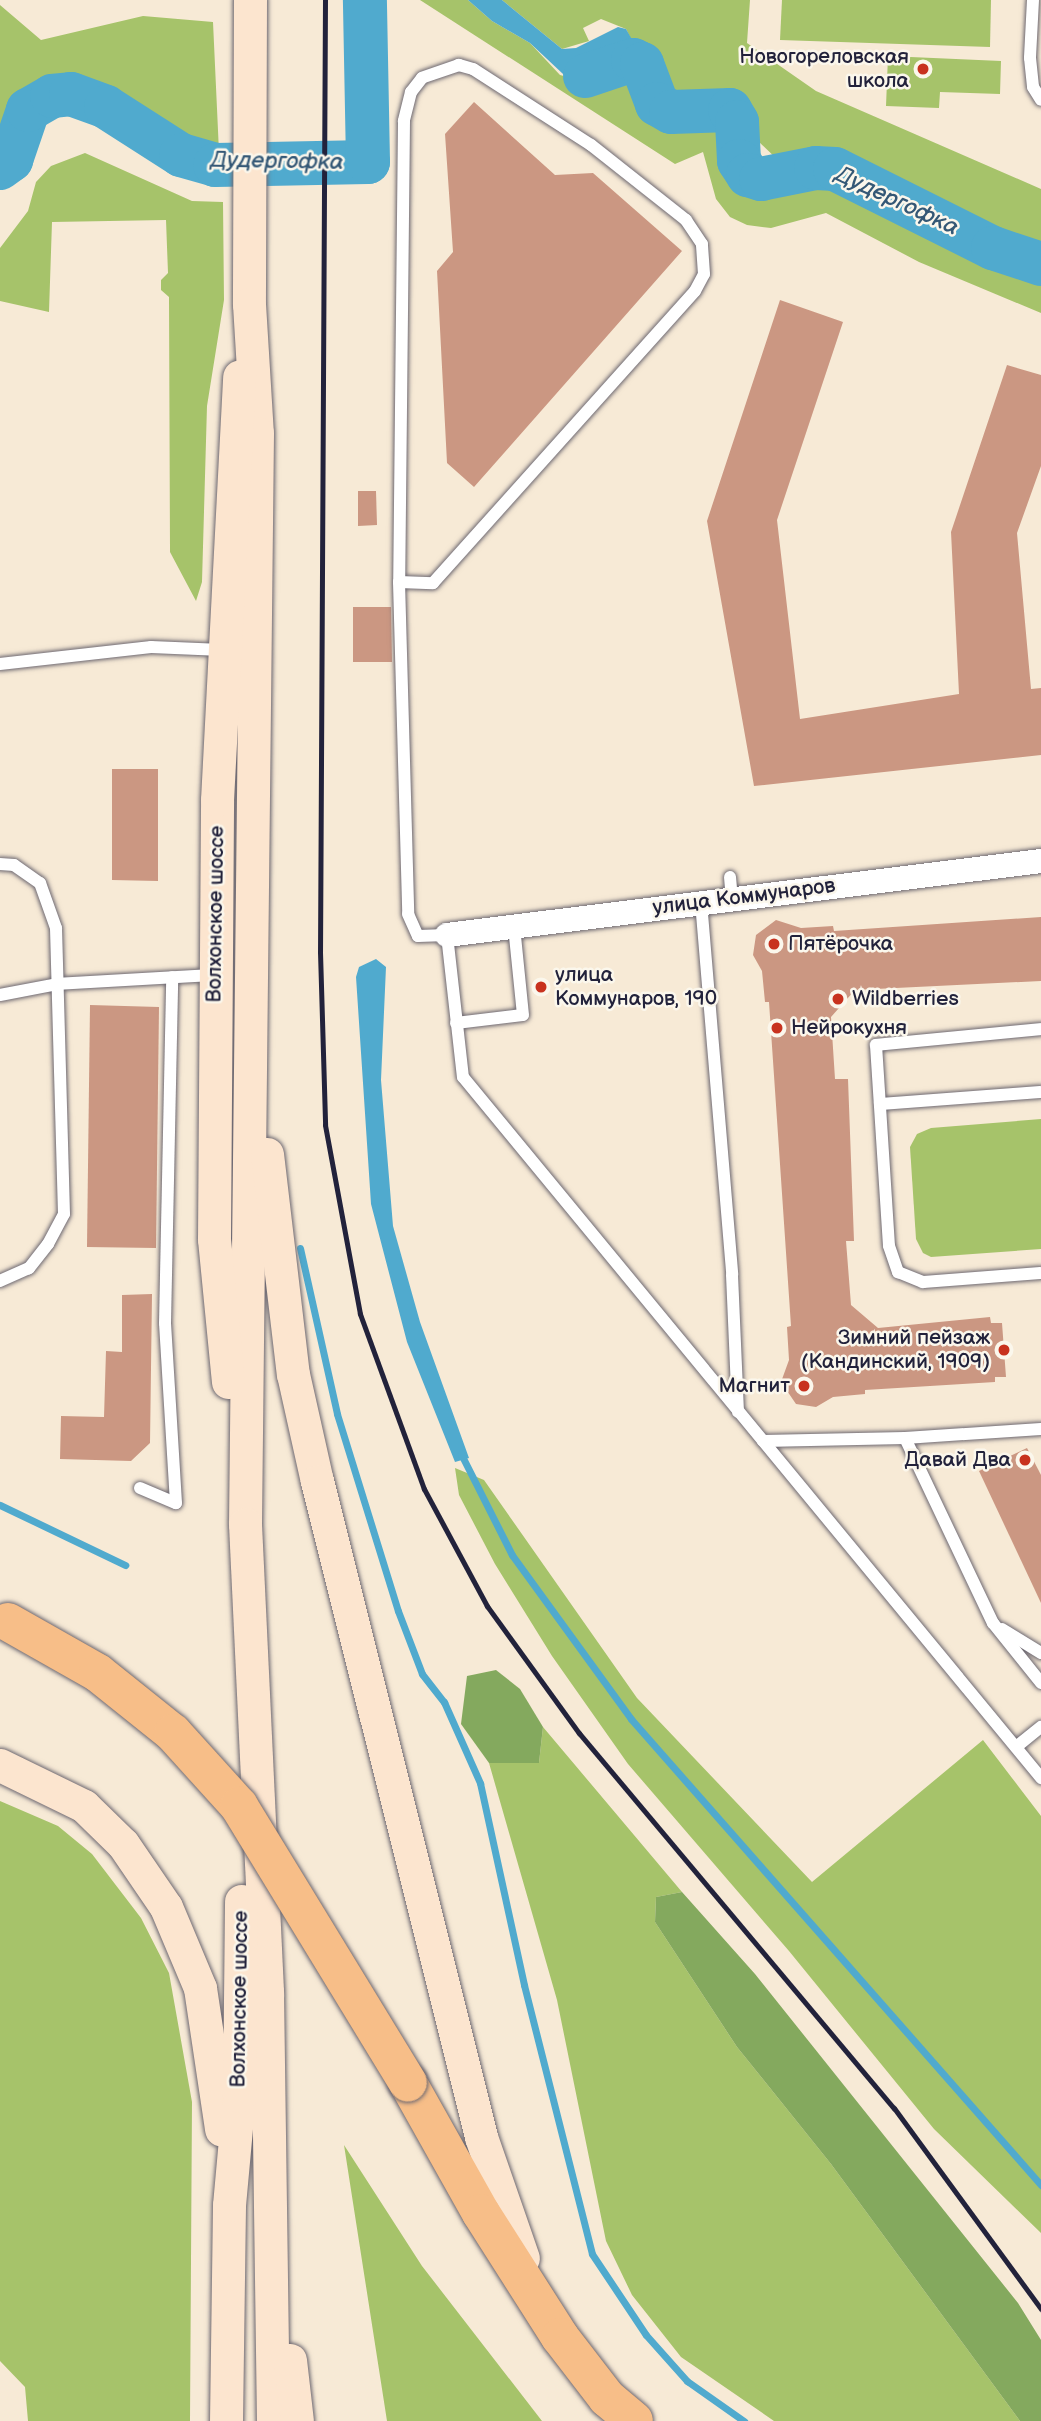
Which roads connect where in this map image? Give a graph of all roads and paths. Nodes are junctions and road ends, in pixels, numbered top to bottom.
1 (250, 0) edge
2 (1033, 0) edge
3 (1041, 100) edge
4 (399, 582) junction
5 (239, 651) junction
6 (0, 664) edge
7 (1041, 861) edge
8 (0, 864) edge
9 (701, 902) junction
10 (514, 926) junction
11 (447, 935) junction
12 (215, 975) junction
13 (172, 977) junction
14 (250, 979) junction
15 (57, 984) junction
16 (0, 995) edge
17 (456, 1023) junction
18 (1041, 1029) edge
19 (1041, 1092) edge
20 (880, 1104) junction
21 (1041, 1273) edge
22 (0, 1282) edge
23 (738, 1412) junction
24 (1041, 1429) edge
25 (905, 1438) junction
26 (763, 1441) junction
27 (140, 1488) dead end
28 (245, 1524) junction
29 (247, 1576) junction
30 (4, 1621) edge
31 (993, 1623) junction
32 (1041, 1653) edge
33 (1041, 1683) edge
34 (1041, 1727) edge
35 (1016, 1747) junction
36 (0, 1765) edge
37 (1041, 1778) edge
38 (229, 2205) junction
39 (273, 2282) junction
40 (560, 2337) junction
41 (226, 2421) edge
42 (273, 2421) edge
43 (297, 2421) edge
44 (634, 2421) edge

1 - 5 main road, Волхонское шоссе
2 - 3 lane
4 - 4 lane
4 - 11 lane
5 - 6 lane
5 - 12 main road, Волхонское шоссе
5 - 14 main road, Волхонское шоссе
7 - 9 street, улица Коммунаров
8 - 15 lane
9 - 10 street, улица Коммунаров
9 - 23 lane
10 - 11 street, улица Коммунаров
10 - 17 lane
11 - 17 lane
12 - 13 lane
12 - 14 main road
12 - 28 main road, Волхонское шоссе
13 - 15 lane
13 - 27 lane
14 - 28 main road, Волхонское шоссе
14 - 40 main road
15 - 16 lane
15 - 22 lane
17 - 23 lane
18 - 20 lane
19 - 20 lane
20 - 21 lane
23 - 26 lane
24 - 25 lane
25 - 26 lane
25 - 31 lane
26 - 35 lane
28 - 29 main road, Волхонское шоссе
29 - 38 main road, Волхонское шоссе
29 - 39 main road, Волхонское шоссе
30 - 40 highway, bridge
31 - 32 lane
31 - 33 lane
34 - 35 lane
35 - 37 lane
36 - 38 main road
38 - 41 main road, Волхонское шоссе
39 - 42 main road
39 - 43 main road
40 - 44 highway

